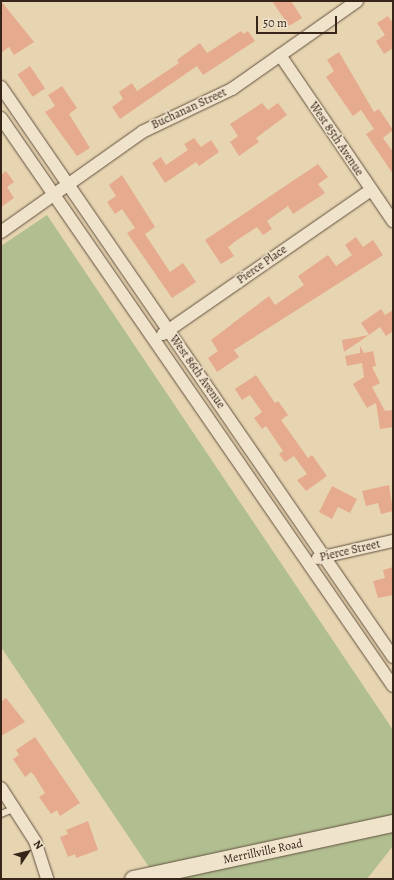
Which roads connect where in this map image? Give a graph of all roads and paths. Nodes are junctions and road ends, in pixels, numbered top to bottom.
1 (357, 1) edge
2 (340, 6) edge
3 (280, 55) junction
4 (1, 87) edge
5 (1, 118) edge
6 (67, 183) junction
7 (370, 190) junction
8 (53, 193) junction
9 (393, 221) edge
10 (1, 232) edge
11 (168, 330) junction
12 (154, 340) junction
13 (393, 541) edge
14 (324, 557) junction
15 (307, 560) junction
16 (393, 657) edge
17 (393, 686) edge
18 (1, 788) edge
19 (15, 808) junction
20 (1, 814) edge
21 (393, 823) edge
22 (47, 879) edge
23 (133, 879) edge

1 - 2 street, Buchanan Street
2 - 3 street, Buchanan Street
3 - 6 street, Buchanan Street
3 - 7 street, West 85th Avenue
4 - 6 street, West 86th Avenue
5 - 8 street, West 86th Avenue
6 - 8 street, Buchanan Street
6 - 11 street, West 86th Avenue
7 - 9 street, West 85th Avenue
7 - 11 street, Pierce Place
8 - 10 street, Buchanan Street
8 - 12 street, West 86th Avenue
11 - 12 street, Pierce Place
11 - 14 street, West 86th Avenue
12 - 15 street, West 86th Avenue
13 - 14 street, Pierce Street
14 - 15 street, Pierce Street
14 - 16 street, West 86th Avenue
15 - 17 street, West 86th Avenue
18 - 19 street
19 - 20 lane
19 - 22 street
21 - 23 street, Merrillville Road

